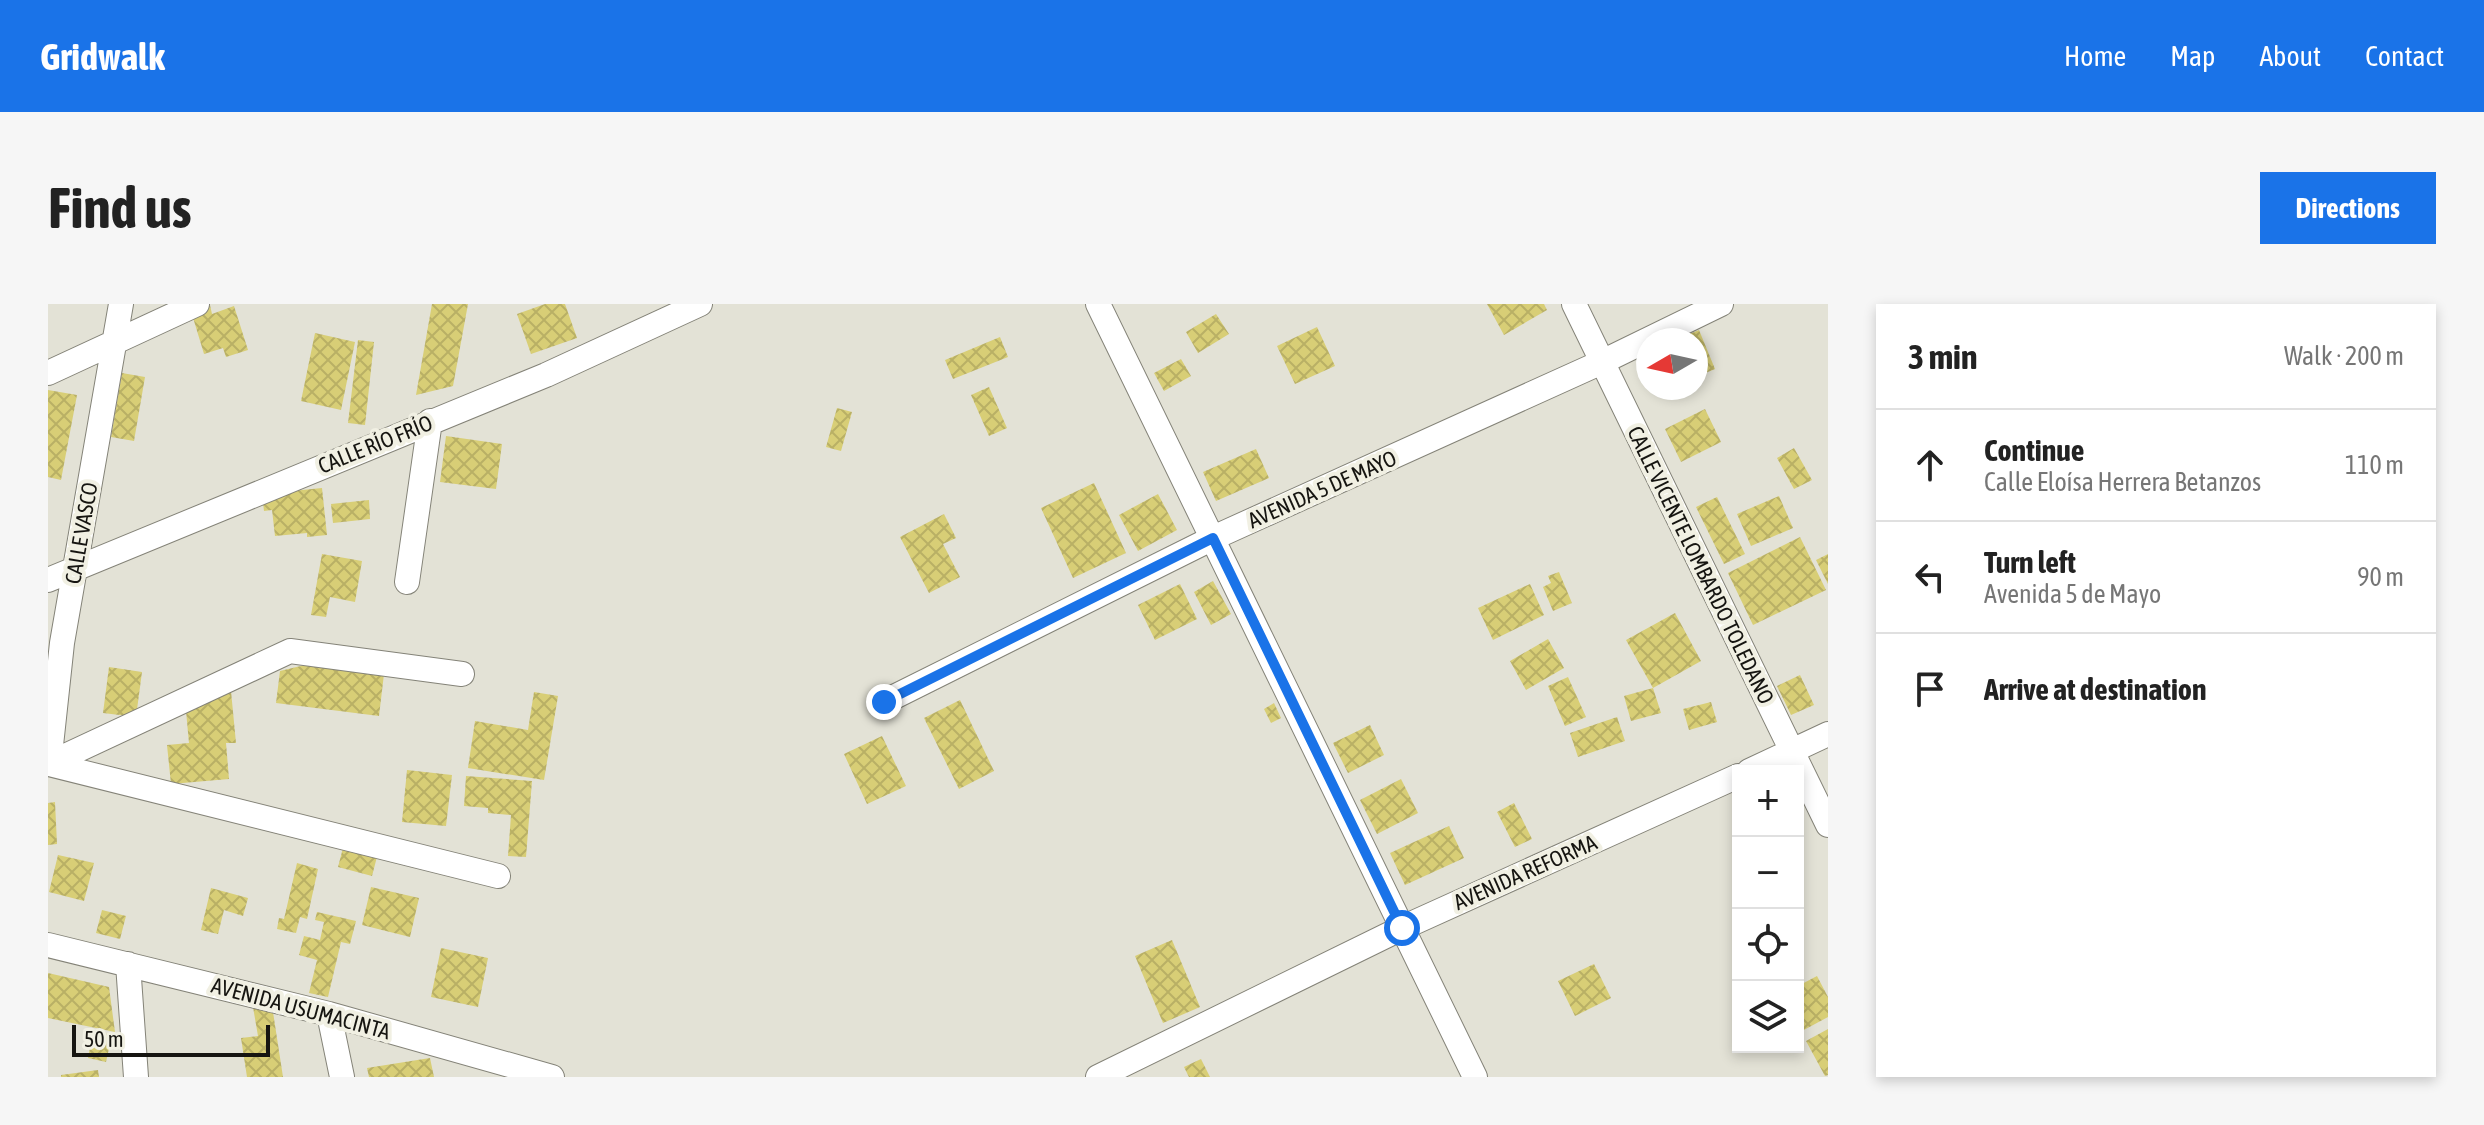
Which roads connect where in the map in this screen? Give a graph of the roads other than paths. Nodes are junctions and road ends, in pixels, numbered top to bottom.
1 (121, 304) edge
2 (197, 304) edge
3 (700, 304) edge
4 (1098, 304) edge
5 (1574, 304) edge
6 (1721, 304) edge
7 (116, 341) junction
8 (1602, 362) junction
9 (48, 373) edge
10 (430, 421) junction
11 (1213, 538) junction
12 (74, 568) junction
13 (48, 580) edge
14 (407, 582) dead end
15 (462, 674) dead end
16 (884, 702) dead end
17 (1828, 734) edge
18 (1792, 752) junction
19 (49, 764) edge
20 (1763, 765) edge
21 (1732, 779) edge
22 (1828, 825) edge
23 (498, 876) dead end
24 (1402, 928) junction
25 (48, 945) edge
26 (128, 964) junction
27 (329, 1014) junction
28 (136, 1077) edge
29 (342, 1077) edge
30 (552, 1077) edge
31 (1098, 1077) edge
32 (1475, 1077) edge

1 - 7 street, CALLE VASCO
2 - 7 street
3 - 10 street, CALLE RÍO FRÍO
4 - 11 street
5 - 8 street, CALLE VICENTE LOMBARDO TOLEDANO
6 - 8 street, AVENIDA 5 DE MAYO
7 - 9 street
7 - 12 street, CALLE VASCO
8 - 11 street, AVENIDA 5 DE MAYO
8 - 18 street, CALLE VICENTE LOMBARDO TOLEDANO
10 - 12 street, CALLE RÍO FRÍO
10 - 14 street
11 - 16 street, AVENIDA 5 DE MAYO
11 - 24 street
12 - 13 street, CALLE RÍO FRÍO
12 - 19 street, CALLE VASCO
15 - 19 street
17 - 18 street
18 - 20 street
18 - 22 street, CALLE VICENTE LOMBARDO TOLEDANO
19 - 23 street
21 - 24 street, AVENIDA REFORMA
24 - 31 street, AVENIDA REFORMA
24 - 32 street
25 - 26 street, AVENIDA USUMACINTA
26 - 27 street, AVENIDA USUMACINTA
26 - 28 street
27 - 29 street
27 - 30 street, AVENIDA USUMACINTA

